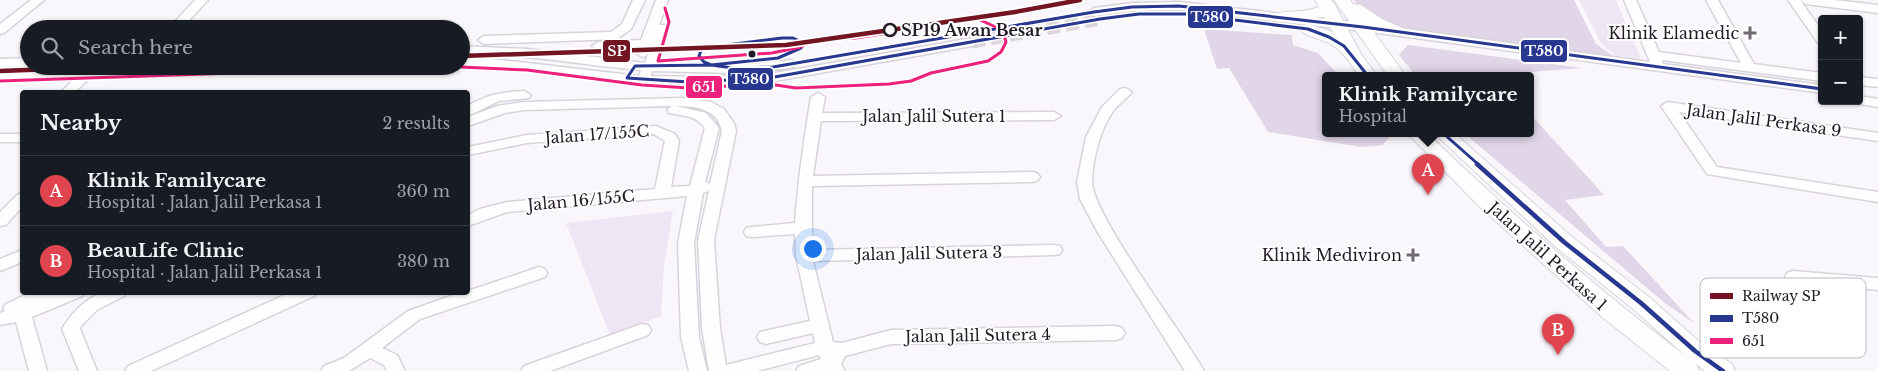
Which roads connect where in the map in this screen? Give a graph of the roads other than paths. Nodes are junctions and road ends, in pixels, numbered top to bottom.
1 (38, 0) edge
2 (202, 0) edge
3 (639, 0) edge
4 (1630, 0) edge
5 (1712, 0) edge
6 (1794, 0) edge
7 (1806, 0) edge
8 (1334, 2) edge
9 (660, 5) edge
10 (1878, 9) edge
11 (1280, 17) junction
12 (183, 20) edge
13 (1340, 28) junction
14 (1308, 29) junction
15 (0, 30) edge
16 (1366, 32) junction
17 (1818, 34) edge
18 (1406, 36) junction
19 (470, 40) edge
20 (646, 44) junction
21 (470, 50) edge
22 (529, 51) junction
23 (1353, 54) junction
24 (1382, 54) junction
25 (1653, 55) junction
26 (470, 61) edge
27 (20, 62) edge
28 (0, 63) edge
29 (635, 66) junction
30 (650, 67) junction
31 (1659, 68) junction
32 (1750, 68) junction
33 (1365, 72) edge
34 (1394, 72) edge
35 (20, 74) edge
36 (0, 75) edge
37 (92, 75) edge
38 (96, 75) edge
39 (1818, 76) edge
40 (627, 78) junction
41 (643, 80) junction
42 (1863, 81) edge
43 (1878, 83) edge
44 (1818, 88) edge
45 (71, 90) edge
46 (84, 90) edge
47 (1125, 92) dead end
48 (1818, 94) edge
49 (1863, 94) edge
50 (524, 95) dead end
51 (1878, 96) edge
52 (818, 97) dead end
53 (1863, 101) edge
54 (1878, 103) edge
55 (470, 111) edge
56 (1054, 116) dead end
57 (814, 117) junction
58 (470, 121) edge
59 (470, 130) edge
60 (1878, 136) edge
61 (20, 137) edge
62 (1420, 137) edge
63 (1447, 137) edge
64 (0, 138) edge
65 (470, 151) edge
66 (1033, 177) dead end
67 (718, 178) junction
68 (805, 181) junction
69 (696, 190) junction
70 (662, 193) junction
71 (1878, 197) edge
72 (20, 200) edge
73 (712, 212) junction
74 (470, 220) edge
75 (0, 221) edge
76 (803, 228) junction
77 (752, 232) dead end
78 (1054, 250) dead end
79 (804, 256) junction
80 (20, 257) edge
81 (0, 265) edge
82 (539, 273) dead end
83 (1793, 277) dead end
84 (1805, 278) edge
85 (43, 295) edge
86 (66, 295) edge
87 (111, 295) edge
88 (301, 295) edge
89 (1641, 303) junction
90 (21, 309) junction
91 (1610, 311) junction
92 (0, 317) edge
93 (820, 325) junction
94 (642, 330) dead end
95 (1116, 333) dead end
96 (766, 338) dead end
97 (368, 349) junction
98 (1700, 355) edge
99 (834, 357) edge
100 (1705, 358) edge
101 (38, 371) edge
102 (88, 371) edge
103 (134, 371) edge
104 (330, 371) edge
105 (396, 371) edge
106 (530, 371) edge
107 (698, 371) edge
108 (718, 371) edge
109 (729, 371) edge
110 (804, 371) edge
111 (1196, 371) edge
112 (1686, 371) edge
113 (1723, 371) edge

1 - 15 street
2 - 12 street
3 - 19 street
4 - 25 street
5 - 32 street
6 - 17 street
7 - 10 street
8 - 11 main road
8 - 13 main road
8 - 16 main road
8 - 18 main road
9 - 20 street
9 - 30 street
11 - 13 street
11 - 14 street
13 - 14 street
13 - 16 street
13 - 23 main road
14 - 23 main road
16 - 18 street
16 - 24 main road
18 - 24 main road
18 - 31 street
18 - 48 street
20 - 22 street
20 - 29 street
21 - 22 street
22 - 29 street
23 - 33 main road
24 - 34 main road
25 - 31 street
25 - 32 street
26 - 40 street
27 - 28 street
29 - 30 street
29 - 40 street
30 - 41 street
30 - 41 street
31 - 44 street
32 - 39 street
35 - 36 street
37 - 45 street
38 - 46 street
40 - 41 street
42 - 43 street
47 - 111 street
49 - 51 street
50 - 55 street
52 - 57 street
53 - 54 street
56 - 57 street, Jalan Jalil Sutera 1
57 - 68 street
58 - 67 street
59 - 69 street
60 - 71 street, Jalan Jalil Perkasa 9
61 - 64 street
62 - 91 main road, Jalan Jalil Perkasa 1
63 - 89 main road, Jalan Jalil Perkasa 1
65 - 70 street, Jalan 17/155C
66 - 68 street
67 - 69 street
67 - 73 street
68 - 76 street
69 - 70 street, Jalan 16/155C
69 - 73 street
69 - 107 street
70 - 74 street, Jalan 16/155C
72 - 75 street
73 - 108 street
76 - 77 street
76 - 79 street
78 - 79 street, Jalan Jalil Sutera 3
79 - 93 street
80 - 81 street
82 - 97 street
83 - 84 street
85 - 90 street
86 - 90 street
87 - 102 street
88 - 103 street
89 - 91 main road
89 - 98 main road, Jalan Jalil Perkasa 1
90 - 92 street
90 - 101 street
91 - 112 main road, Jalan Jalil Perkasa 1
93 - 96 street
93 - 99 street
94 - 106 street
95 - 99 street, Jalan Jalil Sutera 4
97 - 104 street
97 - 105 street
99 - 109 street, Jalan Jalil Sutera 4
99 - 110 street, Jalan Jalil Sutera 4
100 - 113 main road, Jalan Jalil Perkasa 1

